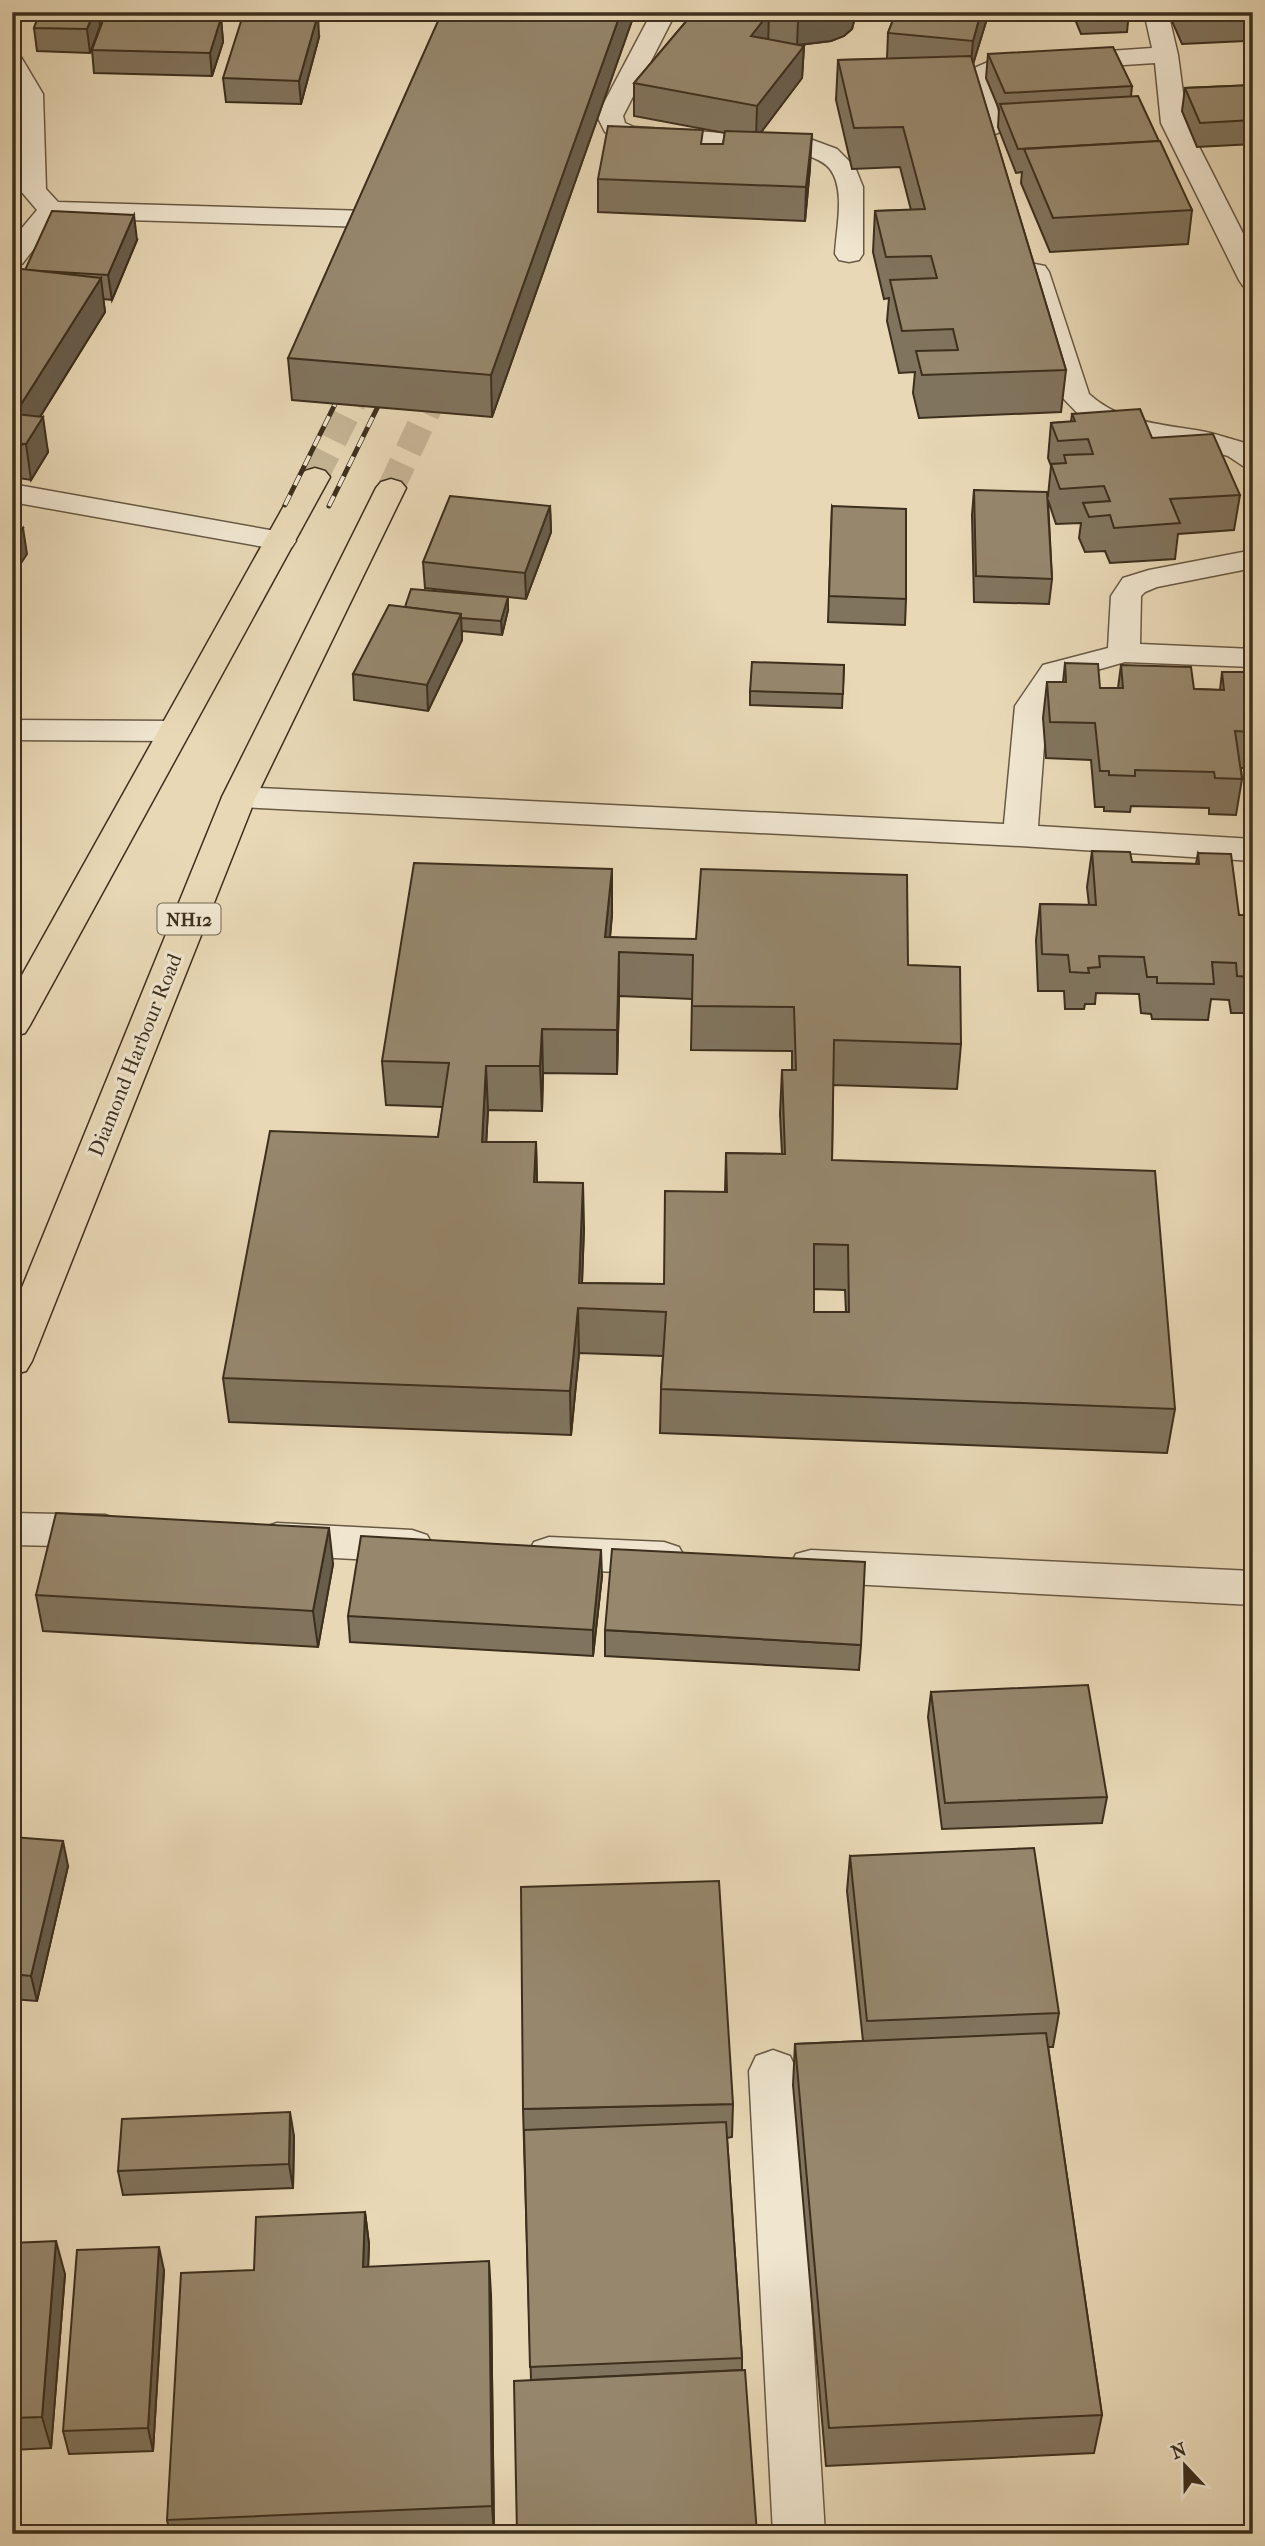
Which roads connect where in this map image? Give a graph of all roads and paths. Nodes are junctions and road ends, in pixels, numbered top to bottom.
1 (664, 12) edge
2 (1156, 12) edge
3 (1166, 55) junction
4 (12, 62) edge
5 (996, 153) edge
6 (51, 210) junction
7 (428, 221) edge
8 (1025, 243) edge
9 (849, 254) dead end
10 (12, 258) edge
11 (1253, 280) edge
12 (1253, 460) edge
13 (315, 477) tunnel mouth
14 (391, 488) tunnel mouth
15 (12, 493) edge
16 (281, 541) junction
17 (1253, 559) edge
18 (1124, 653) junction
19 (1253, 658) edge
20 (12, 730) edge
21 (175, 732) junction
22 (239, 797) junction
23 (1020, 835) junction
24 (1253, 850) edge
25 (12, 1026) edge
26 (12, 1361) edge
27 (12, 1529) edge
28 (139, 1532) edge
29 (236, 1537) edge
30 (445, 1548) edge
31 (515, 1551) edge
32 (696, 1560) edge
33 (779, 1564) edge
34 (1253, 1588) edge
35 (773, 2071) dead end
36 (799, 2534) edge

1 - 9 street
2 - 3 street
3 - 5 street
3 - 11 street
4 - 6 street
6 - 7 street
6 - 10 street
8 - 12 street
13 - 16 highway
14 - 22 highway, Diamond Harbour Road / NH12
15 - 16 street
16 - 21 highway
17 - 18 street
18 - 19 street
18 - 23 street
20 - 21 street
21 - 25 highway
22 - 23 street
22 - 26 highway, Diamond Harbour Road / NH12
23 - 24 street
27 - 28 street
29 - 30 street
31 - 32 street
33 - 34 street
35 - 36 street

